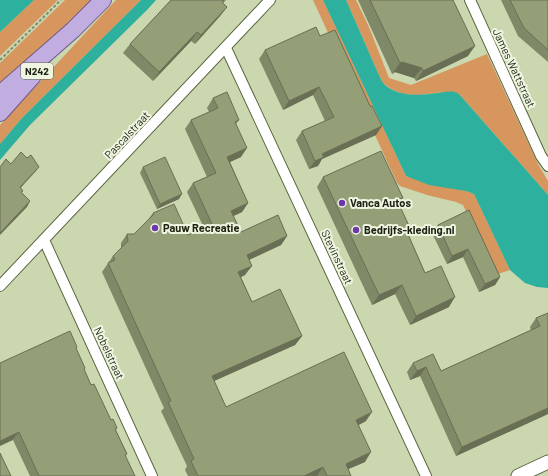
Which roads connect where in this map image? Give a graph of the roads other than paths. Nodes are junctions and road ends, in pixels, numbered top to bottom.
1 (103, 0) edge
2 (270, 0) edge
3 (470, 0) edge
4 (73, 30) junction
5 (226, 48) junction
6 (0, 94) edge
7 (0, 113) edge
8 (548, 166) edge
9 (44, 240) junction
10 (0, 286) edge
11 (548, 462) edge
12 (152, 476) edge
13 (426, 476) edge
14 (518, 476) edge

1 - 4 main road, N242
2 - 5 street, Pascalstraat
3 - 8 street, James Wattstraat
4 - 6 main road, N242
4 - 7 main road, N242
5 - 9 street, Pascalstraat
5 - 13 street, Stevinstraat
9 - 10 street, Pascalstraat
9 - 12 street, Nobelstraat
11 - 14 street

